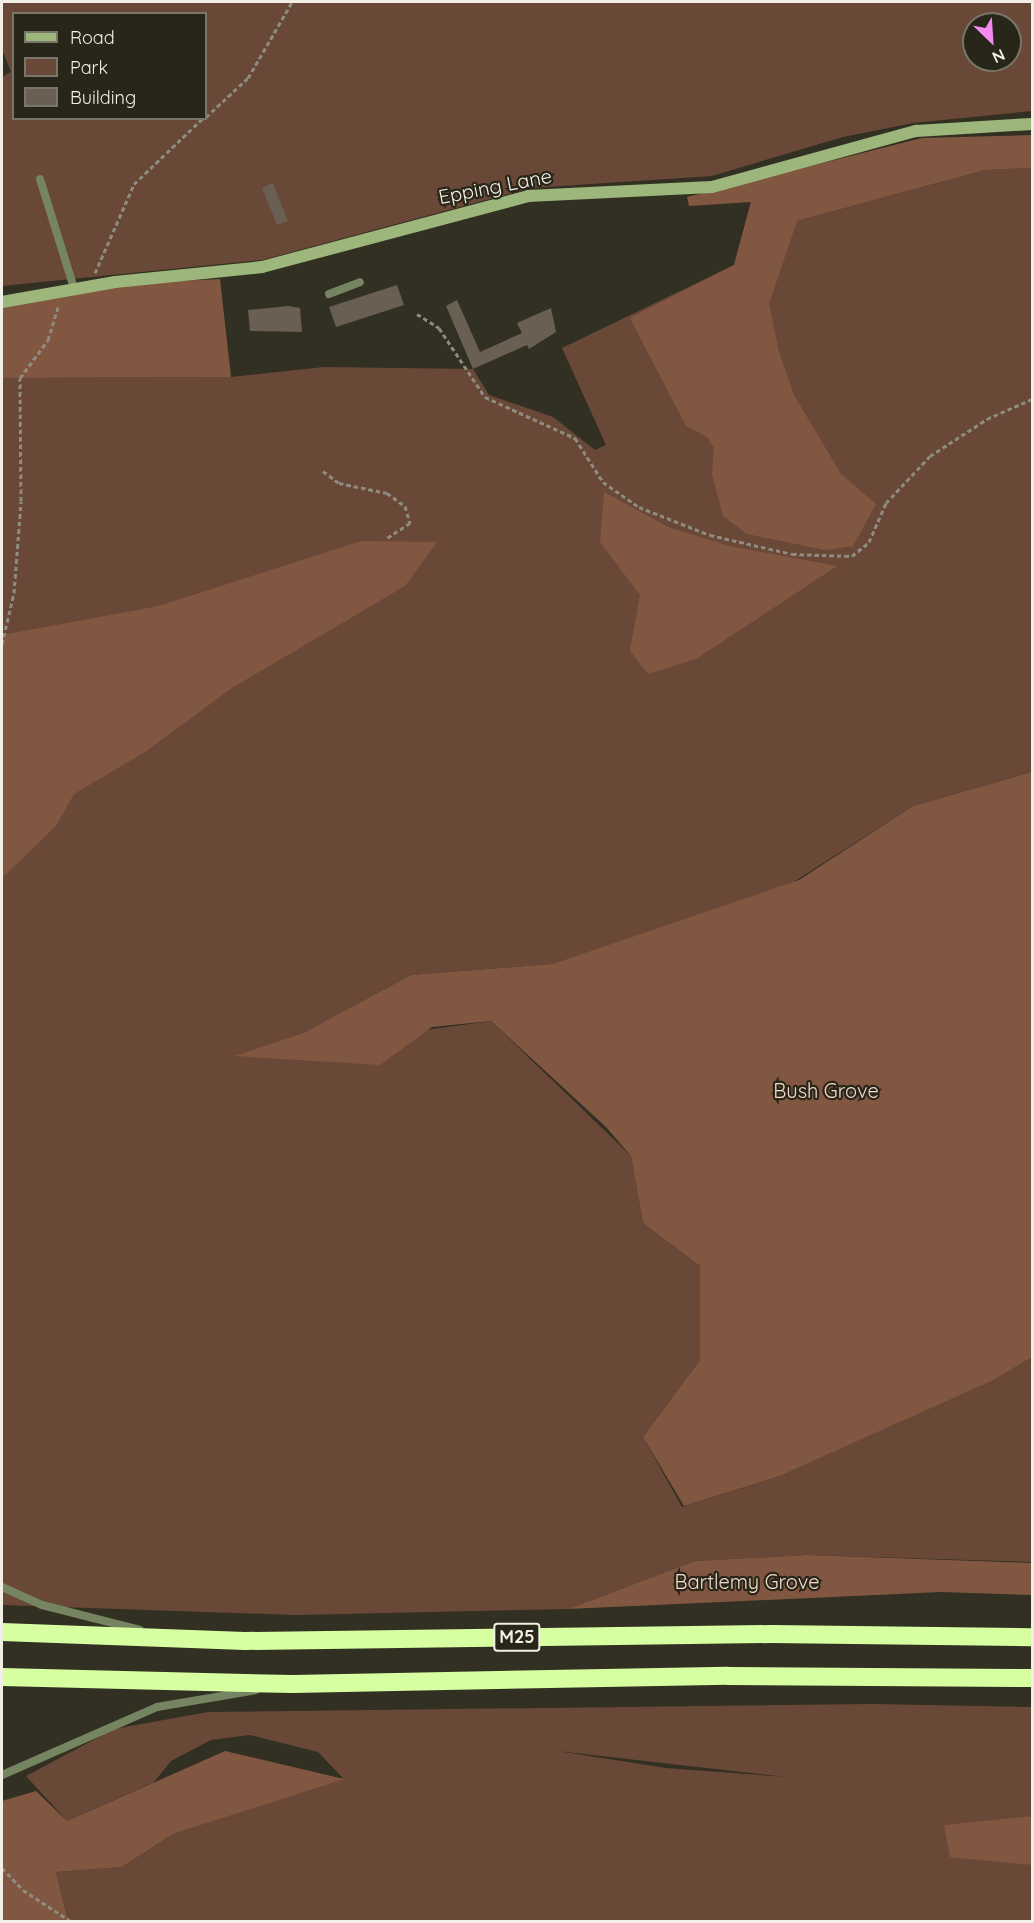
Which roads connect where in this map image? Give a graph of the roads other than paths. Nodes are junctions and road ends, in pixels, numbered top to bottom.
1 (1032, 124) edge
2 (40, 178) dead end
3 (360, 282) dead end
4 (69, 288) junction
5 (328, 294) dead end
6 (2, 302) edge
7 (2, 1587) edge
8 (2, 1632) edge
9 (1032, 1637) edge
10 (181, 1640) junction
11 (2, 1677) edge
12 (1032, 1678) edge
13 (293, 1684) junction
14 (2, 1775) edge

1 - 4 street, Epping Lane
2 - 4 lane
3 - 5 lane
4 - 6 street, Epping Lane
7 - 10 lane
8 - 10 highway, M25
9 - 10 highway, M25
11 - 13 highway, M25
12 - 13 highway, M25
13 - 14 lane

